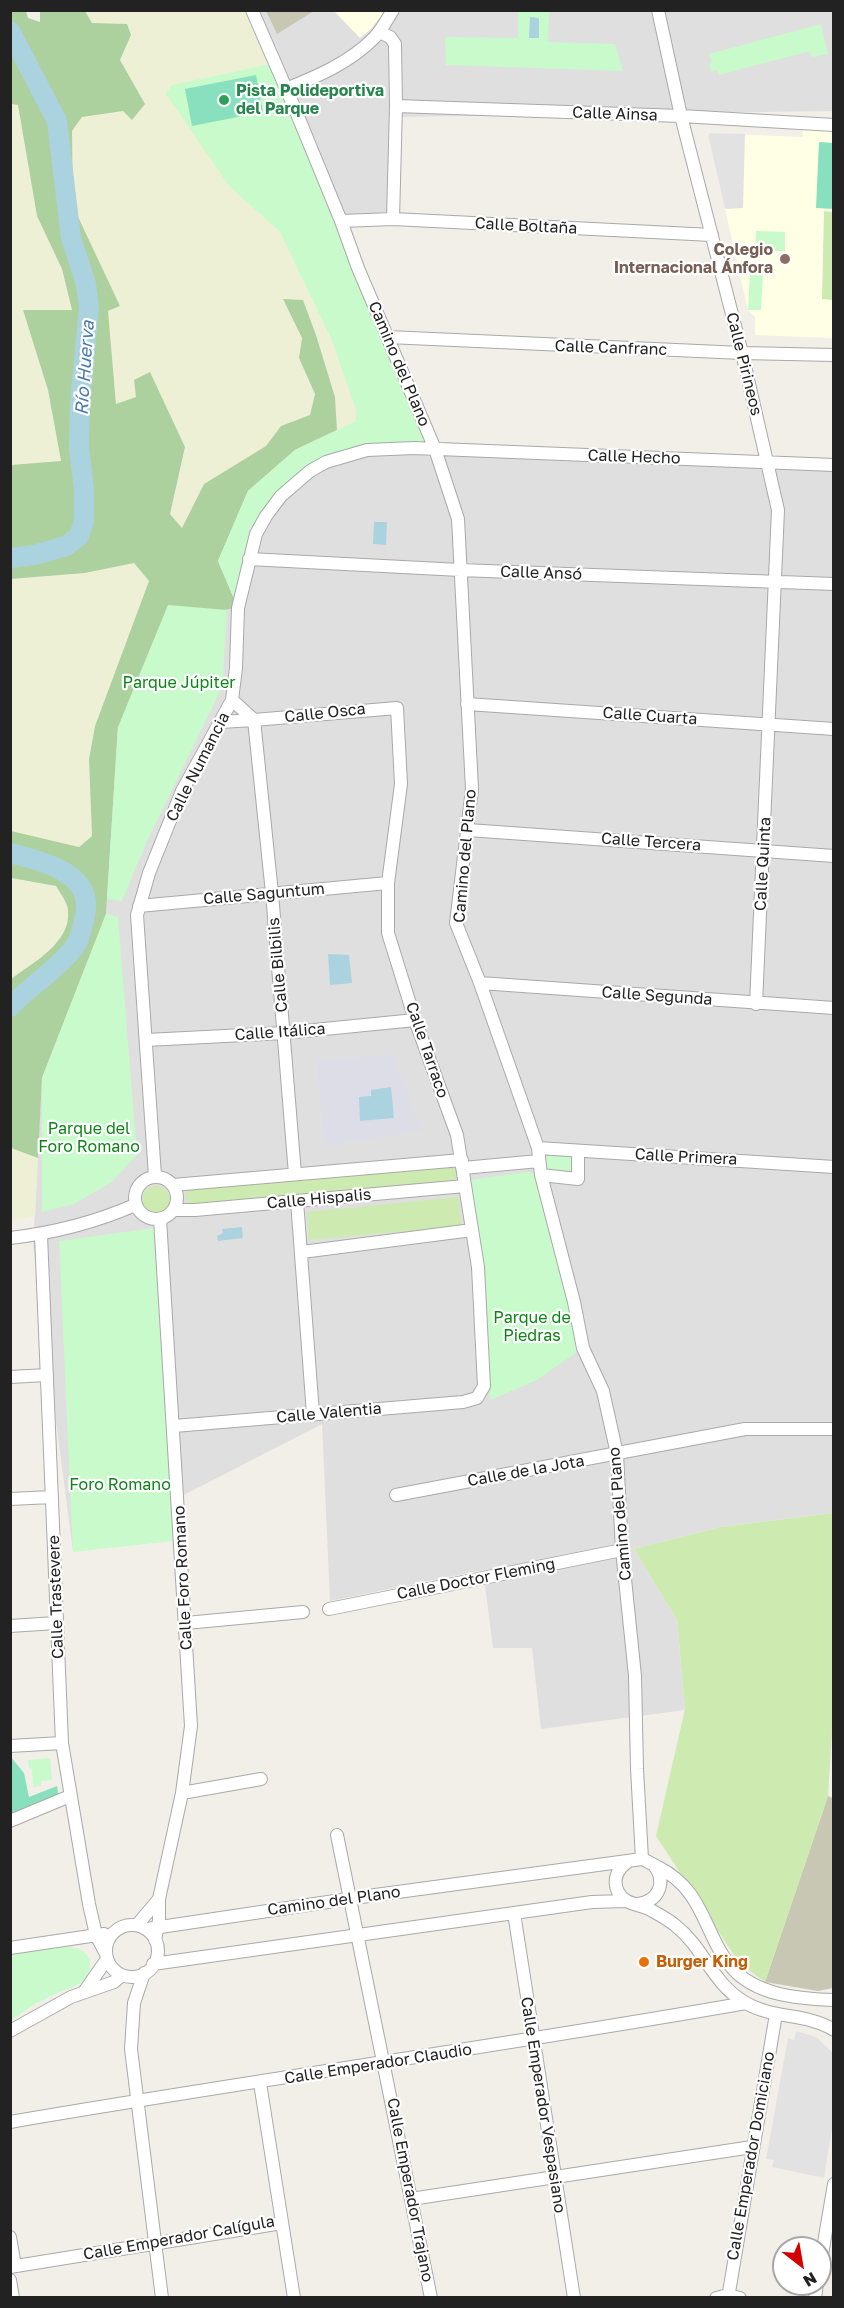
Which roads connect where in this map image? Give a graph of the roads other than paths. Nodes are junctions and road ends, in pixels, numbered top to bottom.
1 (252, 10) edge
2 (393, 10) edge
3 (660, 11) edge
4 (379, 32) junction
5 (286, 89) junction
6 (396, 106) junction
7 (681, 116) junction
8 (834, 124) edge
9 (393, 219) junction
10 (341, 221) junction
11 (712, 235) junction
12 (388, 338) junction
13 (742, 353) junction
14 (834, 356) edge
15 (435, 449) junction
16 (768, 462) junction
17 (834, 465) edge
18 (249, 559) junction
19 (460, 570) junction
20 (776, 582) junction
21 (834, 584) edge
22 (232, 700) junction
23 (467, 704) junction
24 (397, 708) joint
25 (254, 720) junction
26 (220, 722) junction
27 (769, 724) junction
28 (834, 729) edge
29 (468, 830) junction
30 (764, 850) junction
31 (834, 856) edge
32 (388, 883) junction
33 (272, 893) junction
34 (139, 906) junction
35 (480, 983) junction
36 (756, 1004) junction
37 (834, 1008) edge
38 (415, 1020) junction
39 (284, 1033) junction
40 (146, 1040) junction
41 (578, 1152) junction
42 (539, 1154) junction
43 (463, 1164) junction
44 (834, 1167) edge
45 (295, 1174) junction
46 (541, 1175) junction
47 (155, 1176) junction
48 (173, 1185) junction
49 (465, 1186) junction
50 (297, 1201) junction
51 (135, 1205) junction
52 (174, 1210) junction
53 (160, 1219) junction
54 (472, 1230) junction
55 (41, 1234) junction
56 (10, 1238) edge
57 (302, 1252) junction
58 (47, 1375) junction
59 (10, 1377) edge
60 (482, 1392) joint
61 (313, 1414) junction
62 (174, 1426) junction
63 (834, 1429) edge
64 (617, 1454) junction
65 (396, 1495) dead end
66 (52, 1497) junction
67 (10, 1499) edge
68 (622, 1550) junction
69 (329, 1609) dead end
70 (303, 1612) dead end
71 (56, 1623) junction
72 (186, 1623) junction
73 (10, 1626) edge
74 (62, 1743) junction
75 (10, 1746) edge
76 (261, 1779) dead end
77 (182, 1793) junction
78 (70, 1796) junction
79 (10, 1821) edge
80 (337, 1835) dead end
81 (636, 1860) junction
82 (654, 1865) junction
83 (349, 1898) junction
84 (159, 1899) junction
85 (632, 1902) junction
86 (514, 1912) junction
87 (147, 1927) junction
88 (114, 1932) junction
89 (356, 1934) junction
90 (96, 1935) junction
91 (10, 1948) edge
92 (107, 1956) junction
93 (149, 1969) junction
94 (122, 1975) junction
95 (84, 1992) junction
96 (834, 2000) edge
97 (134, 2003) junction
98 (746, 2003) junction
99 (776, 2014) junction
100 (833, 2029) edge
101 (10, 2031) edge
102 (533, 2040) junction
103 (384, 2061) junction
104 (261, 2083) junction
105 (137, 2100) junction
106 (10, 2122) edge
107 (752, 2147) junction
108 (554, 2177) junction
109 (834, 2184) edge
110 (411, 2199) junction
111 (282, 2223) junction
112 (825, 2236) edge
113 (10, 2237) edge
114 (154, 2243) junction
115 (13, 2266) edge
116 (10, 2280) edge
117 (728, 2297) edge
118 (13, 2298) edge
119 (162, 2298) edge
120 (294, 2298) edge
121 (431, 2298) edge
122 (574, 2298) edge

1 - 5 street, Camino del Plano
2 - 4 street
3 - 7 street, Calle Pirineos
4 - 5 street
4 - 6 street
5 - 10 street, Camino del Plano
6 - 7 street, Calle Ainsa
6 - 9 street
7 - 8 street, Calle Ainsa
7 - 11 street, Calle Pirineos
9 - 10 street, Calle Boltaña
9 - 11 street, Calle Boltaña
10 - 12 street, Camino del Plano
11 - 13 street, Calle Pirineos
12 - 13 street, Calle Canfranc
12 - 15 street, Camino del Plano
13 - 14 street, Calle Canfranc
13 - 16 street, Calle Pirineos
15 - 16 street, Calle Hecho
15 - 18 street, Calle Numancia
15 - 19 street, Camino del Plano
16 - 17 street, Calle Hecho
16 - 20 street, Calle Pirineos
18 - 19 street, Calle Ansó
18 - 22 street, Calle Numancia
19 - 20 street, Calle Ansó
19 - 23 street, Camino del Plano
20 - 21 street, Calle Ansó
20 - 27 street, Calle Pirineos
22 - 25 street
22 - 26 street, Calle Numancia
23 - 27 street, Calle Cuarta
23 - 29 street, Camino del Plano
24 - 25 street, Calle Osca
24 - 32 street, Calle Tarraco
25 - 26 street, Calle Osca
25 - 33 street, Calle Bilbilis
26 - 34 street, Calle Numancia
27 - 28 street, Calle Cuarta
27 - 30 street, Calle Quinta
29 - 30 street, Calle Tercera
29 - 35 street, Camino del Plano
30 - 31 street, Calle Tercera
30 - 36 street, Calle Quinta
32 - 33 street, Calle Saguntum
32 - 38 street, Calle Tarraco
33 - 34 street, Calle Saguntum
33 - 39 street, Calle Bilbilis
34 - 40 street, Calle Numancia
35 - 36 street, Calle Segunda
35 - 42 street, Camino del Plano
36 - 37 street, Calle Segunda
38 - 39 street, Calle Itálica
38 - 43 street, Calle Tarraco
39 - 40 street, Calle Itálica
39 - 45 street, Calle Bilbilis
40 - 47 street, Calle Numancia
41 - 42 street, Calle Primera
41 - 44 street, Calle Primera
41 - 46 street
42 - 43 street, Calle Hispalis
42 - 46 street, Camino del Plano
43 - 45 street, Calle Hispalis
43 - 49 street, Calle Tarraco
45 - 48 street, Calle Hispalis
46 - 64 street, Camino del Plano
47 - 48 street
47 - 51 street
48 - 52 street
49 - 50 street, Calle Hispalis
49 - 54 street, Calle Tarraco
50 - 52 street, Calle Hispalis
50 - 57 street
51 - 53 street
51 - 55 street
52 - 53 street
53 - 62 street, Calle Foro Romano
54 - 57 street
54 - 60 street, Calle Tarraco
55 - 56 street
55 - 58 street, Calle Trastevere
57 - 61 street
58 - 59 street
58 - 66 street, Calle Trastevere
60 - 61 street, Calle Valentia
61 - 62 street, Calle Valentia
62 - 72 street, Calle Foro Romano
63 - 64 street, Calle de la Jota
64 - 65 street, Calle de la Jota
64 - 68 street, Camino del Plano
66 - 67 street
66 - 71 street, Calle Trastevere
68 - 69 street, Calle Doctor Fleming
68 - 81 street, Camino del Plano
70 - 72 street
71 - 73 street
71 - 74 street, Calle Trastevere
72 - 77 street, Calle Foro Romano
74 - 75 street
74 - 78 street, Calle Trastevere
76 - 77 street
77 - 84 street, Calle Foro Romano
78 - 79 street
78 - 90 street, Calle Trastevere
80 - 83 street, Calle Emperador Trajano
81 - 82 street
81 - 83 street, Camino del Plano
81 - 85 street
82 - 85 street
82 - 96 street
83 - 87 street, Camino del Plano
83 - 89 street, Calle Emperador Trajano
84 - 87 street, Calle Foro Romano
84 - 87 street, Calle Foro Romano
85 - 86 street
85 - 98 street
86 - 89 street
86 - 102 street, Calle Emperador Vespasiano
87 - 88 street
87 - 93 street, Calle Foro Romano
88 - 90 street
88 - 92 street
89 - 93 street
89 - 103 street, Calle Emperador Trajano
90 - 91 street
90 - 92 street, Calle Trastevere
92 - 94 street
92 - 95 street
93 - 94 street
93 - 97 street
94 - 95 street
94 - 97 street
95 - 101 street
97 - 105 street
98 - 99 street
98 - 102 street, Calle Emperador Claudio
99 - 100 street
99 - 107 street, Calle Emperador Domiciano
102 - 103 street, Calle Emperador Claudio
102 - 108 street, Calle Emperador Vespasiano
103 - 104 street, Calle Emperador Claudio
103 - 110 street, Calle Emperador Trajano
104 - 105 street, Calle Emperador Claudio
104 - 111 street, Calle Emperador Calígula
105 - 106 street, Calle Emperador Claudio
105 - 114 street
107 - 108 street
107 - 117 street, Calle Emperador Domiciano
108 - 110 street
108 - 122 street, Calle Emperador Vespasiano
109 - 112 street
110 - 121 street, Calle Emperador Trajano
111 - 114 street, Calle Emperador Calígula
111 - 120 street
113 - 115 street
114 - 115 street, Calle Emperador Calígula
114 - 119 street
116 - 118 street

